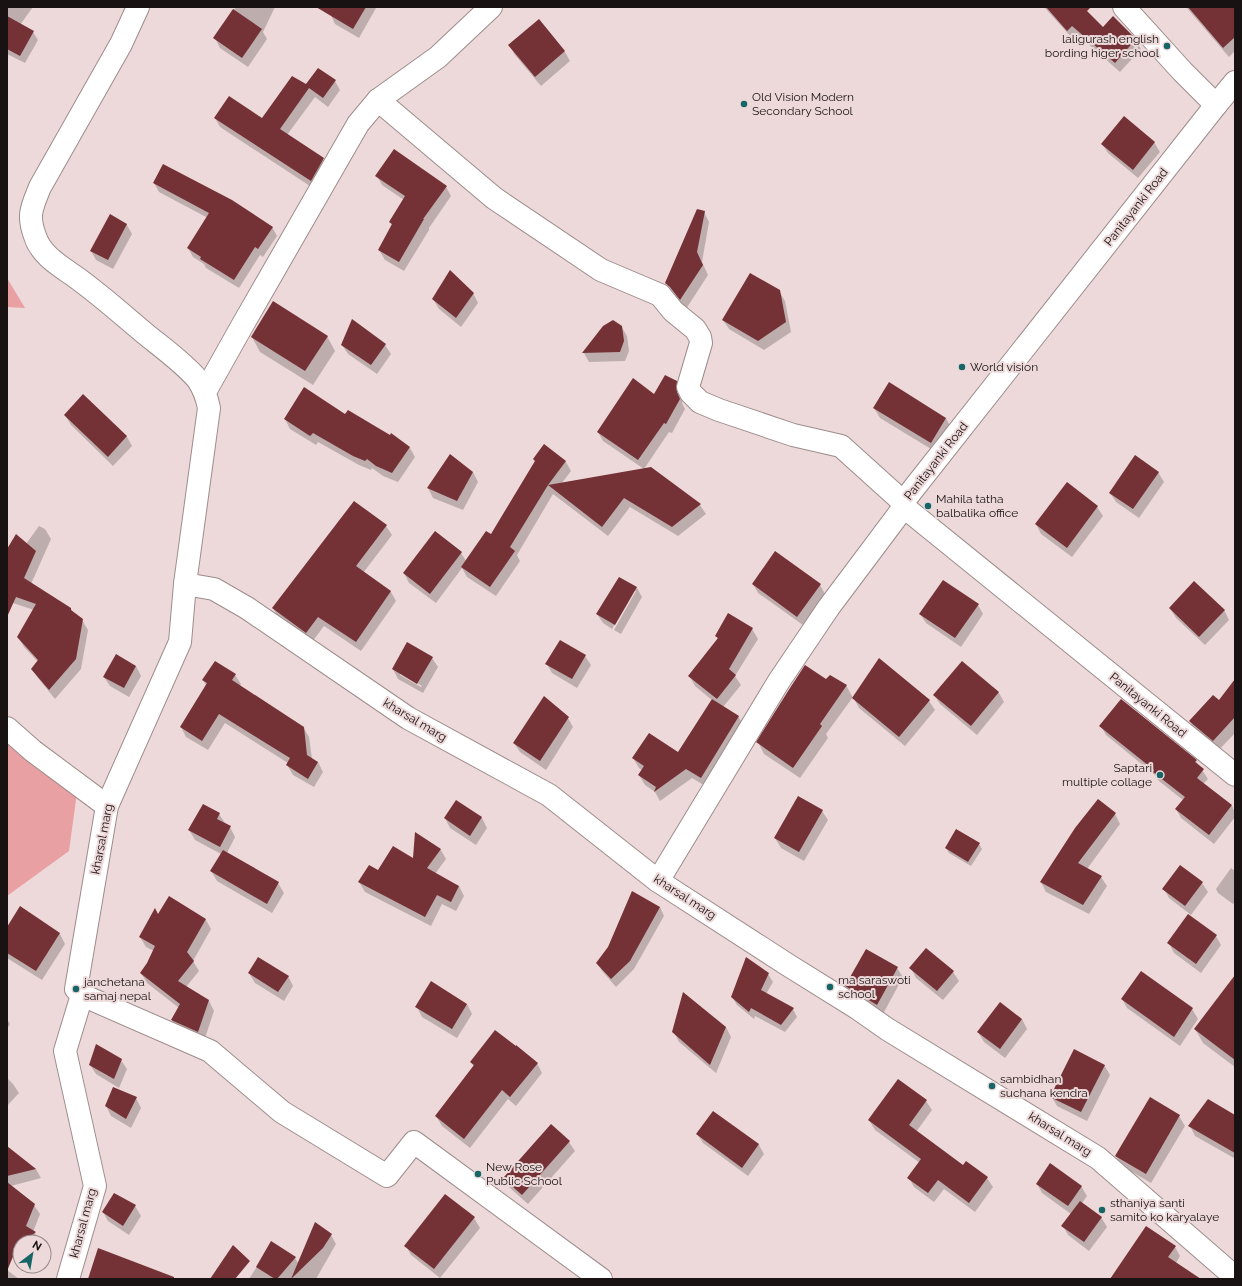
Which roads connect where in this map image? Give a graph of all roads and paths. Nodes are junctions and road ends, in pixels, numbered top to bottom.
1 (138, 7) edge
2 (491, 7) edge
3 (1124, 7) edge
4 (1235, 82) edge
5 (378, 100) junction
6 (1216, 105) junction
7 (205, 392) junction
8 (903, 505) junction
9 (185, 584) junction
10 (7, 728) edge
11 (1235, 775) edge
12 (106, 806) junction
13 (658, 881) junction
14 (82, 995) junction
15 (1235, 1277) edge
16 (68, 1279) edge
17 (601, 1279) edge

1 - 7 street
2 - 5 street
3 - 6 street
4 - 6 street, Panitayanki Road
5 - 7 street
5 - 8 street
6 - 8 street, Panitayanki Road
7 - 9 street
8 - 11 street, Panitayanki Road
8 - 13 street
9 - 12 street, kharsal marg
9 - 13 street, kharsal marg
10 - 12 street
12 - 14 street, kharsal marg
13 - 15 street, kharsal marg
14 - 16 street, kharsal marg
14 - 17 street

